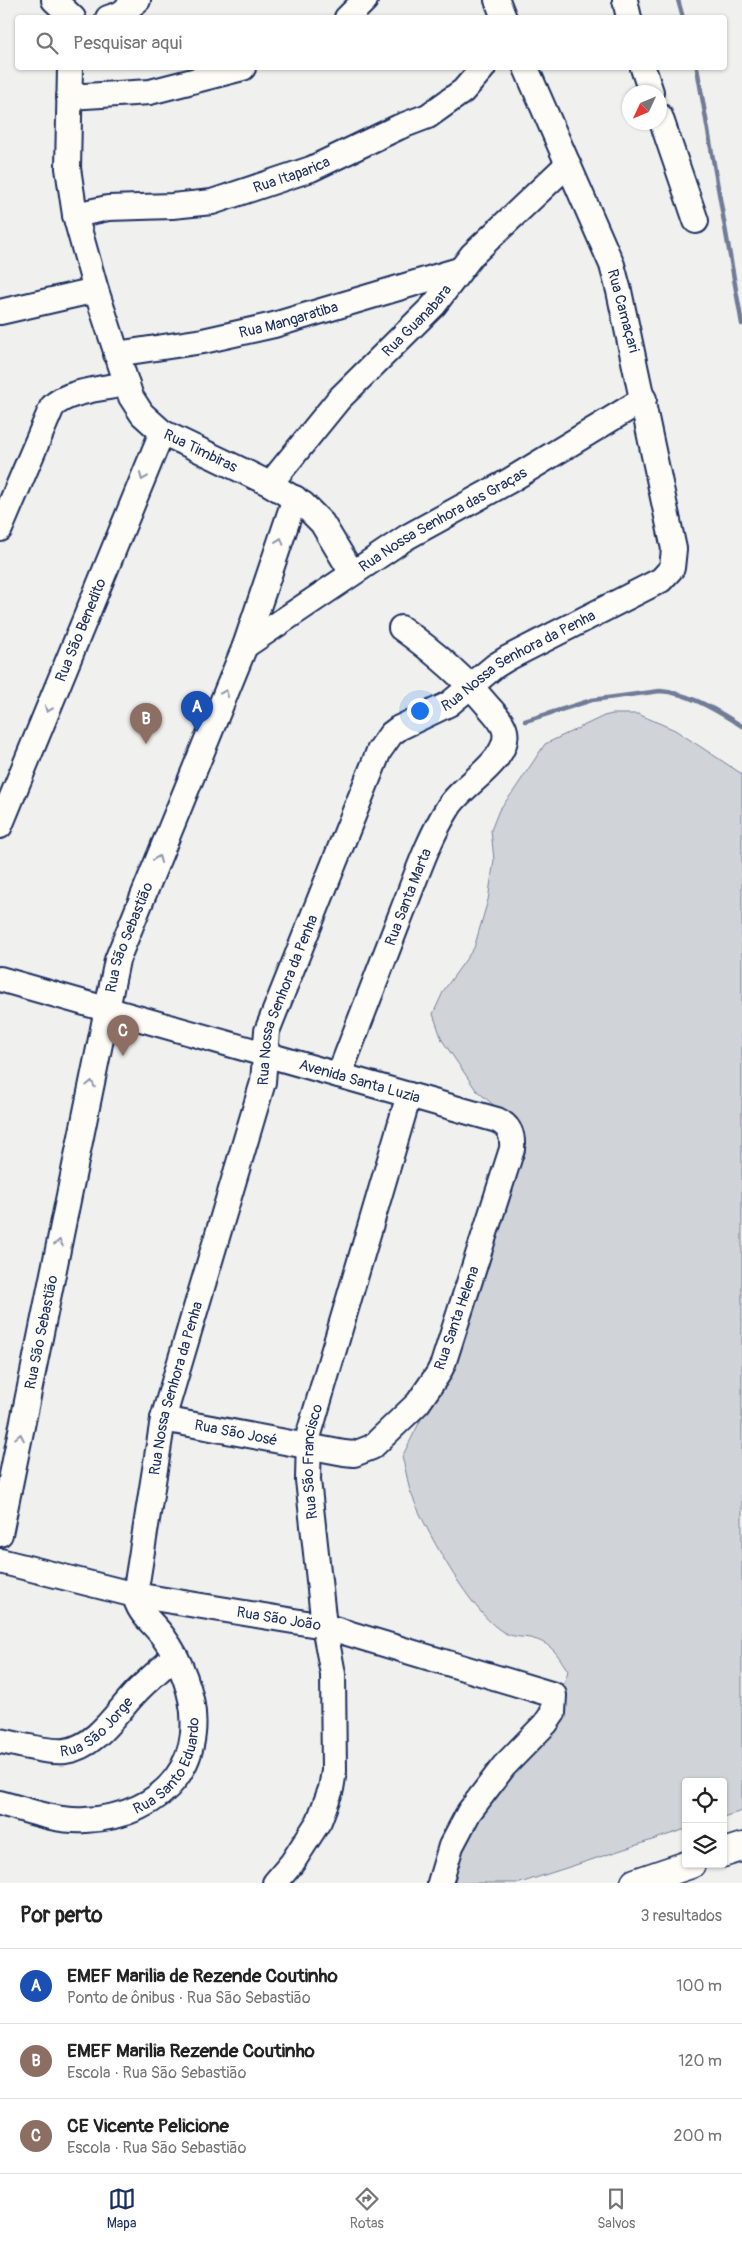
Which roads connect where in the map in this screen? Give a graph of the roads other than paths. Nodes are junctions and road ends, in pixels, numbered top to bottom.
1 (54, 0) edge
2 (138, 0) edge
3 (365, 0) edge
4 (497, 0) edge
5 (624, 0) edge
6 (70, 15) edge
7 (117, 15) edge
8 (350, 15) edge
9 (503, 15) edge
10 (627, 15) edge
11 (70, 70) edge
12 (235, 70) edge
13 (481, 70) edge
14 (527, 70) edge
15 (644, 70) edge
16 (649, 85) edge
17 (69, 97) junction
18 (665, 130) edge
19 (568, 164) junction
20 (75, 215) junction
21 (696, 221) dead end
22 (459, 270) junction
23 (96, 290) junction
24 (0, 312) edge
25 (116, 354) junction
26 (127, 384) junction
27 (644, 399) junction
28 (162, 432) junction
29 (270, 484) junction
30 (295, 498) junction
31 (0, 529) edge
32 (672, 568) joint
33 (352, 573) junction
34 (400, 628) dead end
35 (245, 646) junction
36 (471, 686) junction
37 (2, 816) edge
38 (0, 979) edge
39 (106, 1010) junction
40 (266, 1055) junction
41 (339, 1075) junction
42 (409, 1095) junction
43 (511, 1133) joint
44 (163, 1419) junction
45 (308, 1448) junction
46 (0, 1534) edge
47 (0, 1561) edge
48 (135, 1595) junction
49 (324, 1626) junction
50 (175, 1656) junction
51 (0, 1741) edge
52 (0, 1803) edge
53 (742, 1847) edge
54 (727, 1852) edge
55 (682, 1867) edge
56 (275, 1883) edge
57 (440, 1883) edge
58 (635, 1883) edge

1 - 6 street
2 - 7 street
3 - 8 street
4 - 9 street
5 - 10 street
11 - 17 street, Rua Timbiras
12 - 17 street
13 - 20 street, Rua Itaparica
14 - 19 street, Rua Camaçari
15 - 16 street
17 - 20 street, Rua Timbiras
18 - 21 street
19 - 22 street, Rua Guanabara
19 - 27 street, Rua Camaçari
20 - 23 street, Rua Timbiras
22 - 25 street, Rua Mangaratiba
22 - 29 street, Rua Guanabara
23 - 24 street
23 - 25 street, Rua Timbiras
25 - 26 street, Rua Timbiras
26 - 28 street, Rua Timbiras
26 - 31 street
27 - 32 street, Rua Camaçari
27 - 33 street, Rua Nossa Senhora das Graças
28 - 29 street, Rua Timbiras
28 -> 37 street, Rua São Benedito
29 - 30 street, Rua Timbiras
30 - 33 street, Rua Timbiras
35 -> 30 street, Rua São Sebastião
32 - 36 street, Rua Nossa Senhora da Penha
33 - 35 street, Rua Nossa Senhora das Graças
34 - 36 street
39 -> 35 street, Rua São Sebastião
36 - 40 street, Rua Nossa Senhora da Penha
36 - 41 street, Rua Santa Marta
38 - 39 street, Avenida Santa Luzia
39 - 40 street, Avenida Santa Luzia
46 -> 39 street, Rua São Sebastião
40 - 41 street, Avenida Santa Luzia
40 - 44 street, Rua Nossa Senhora da Penha
41 - 42 street, Avenida Santa Luzia
42 - 43 street, Avenida Santa Luzia
42 - 45 street, Rua São Francisco
43 - 45 street, Rua Santa Helena
44 - 45 street, Rua São José
44 - 48 street, Rua Nossa Senhora da Penha
45 - 49 street, Rua São Francisco
47 - 48 street, Rua São João
48 - 49 street, Rua São João
48 - 50 street, Rua Santo Eduardo
49 - 56 street, Rua São Francisco
49 - 57 street, Rua São João
50 - 51 street, Rua São Jorge
50 - 52 street, Rua Santo Eduardo
53 - 54 main road
55 - 58 main road

